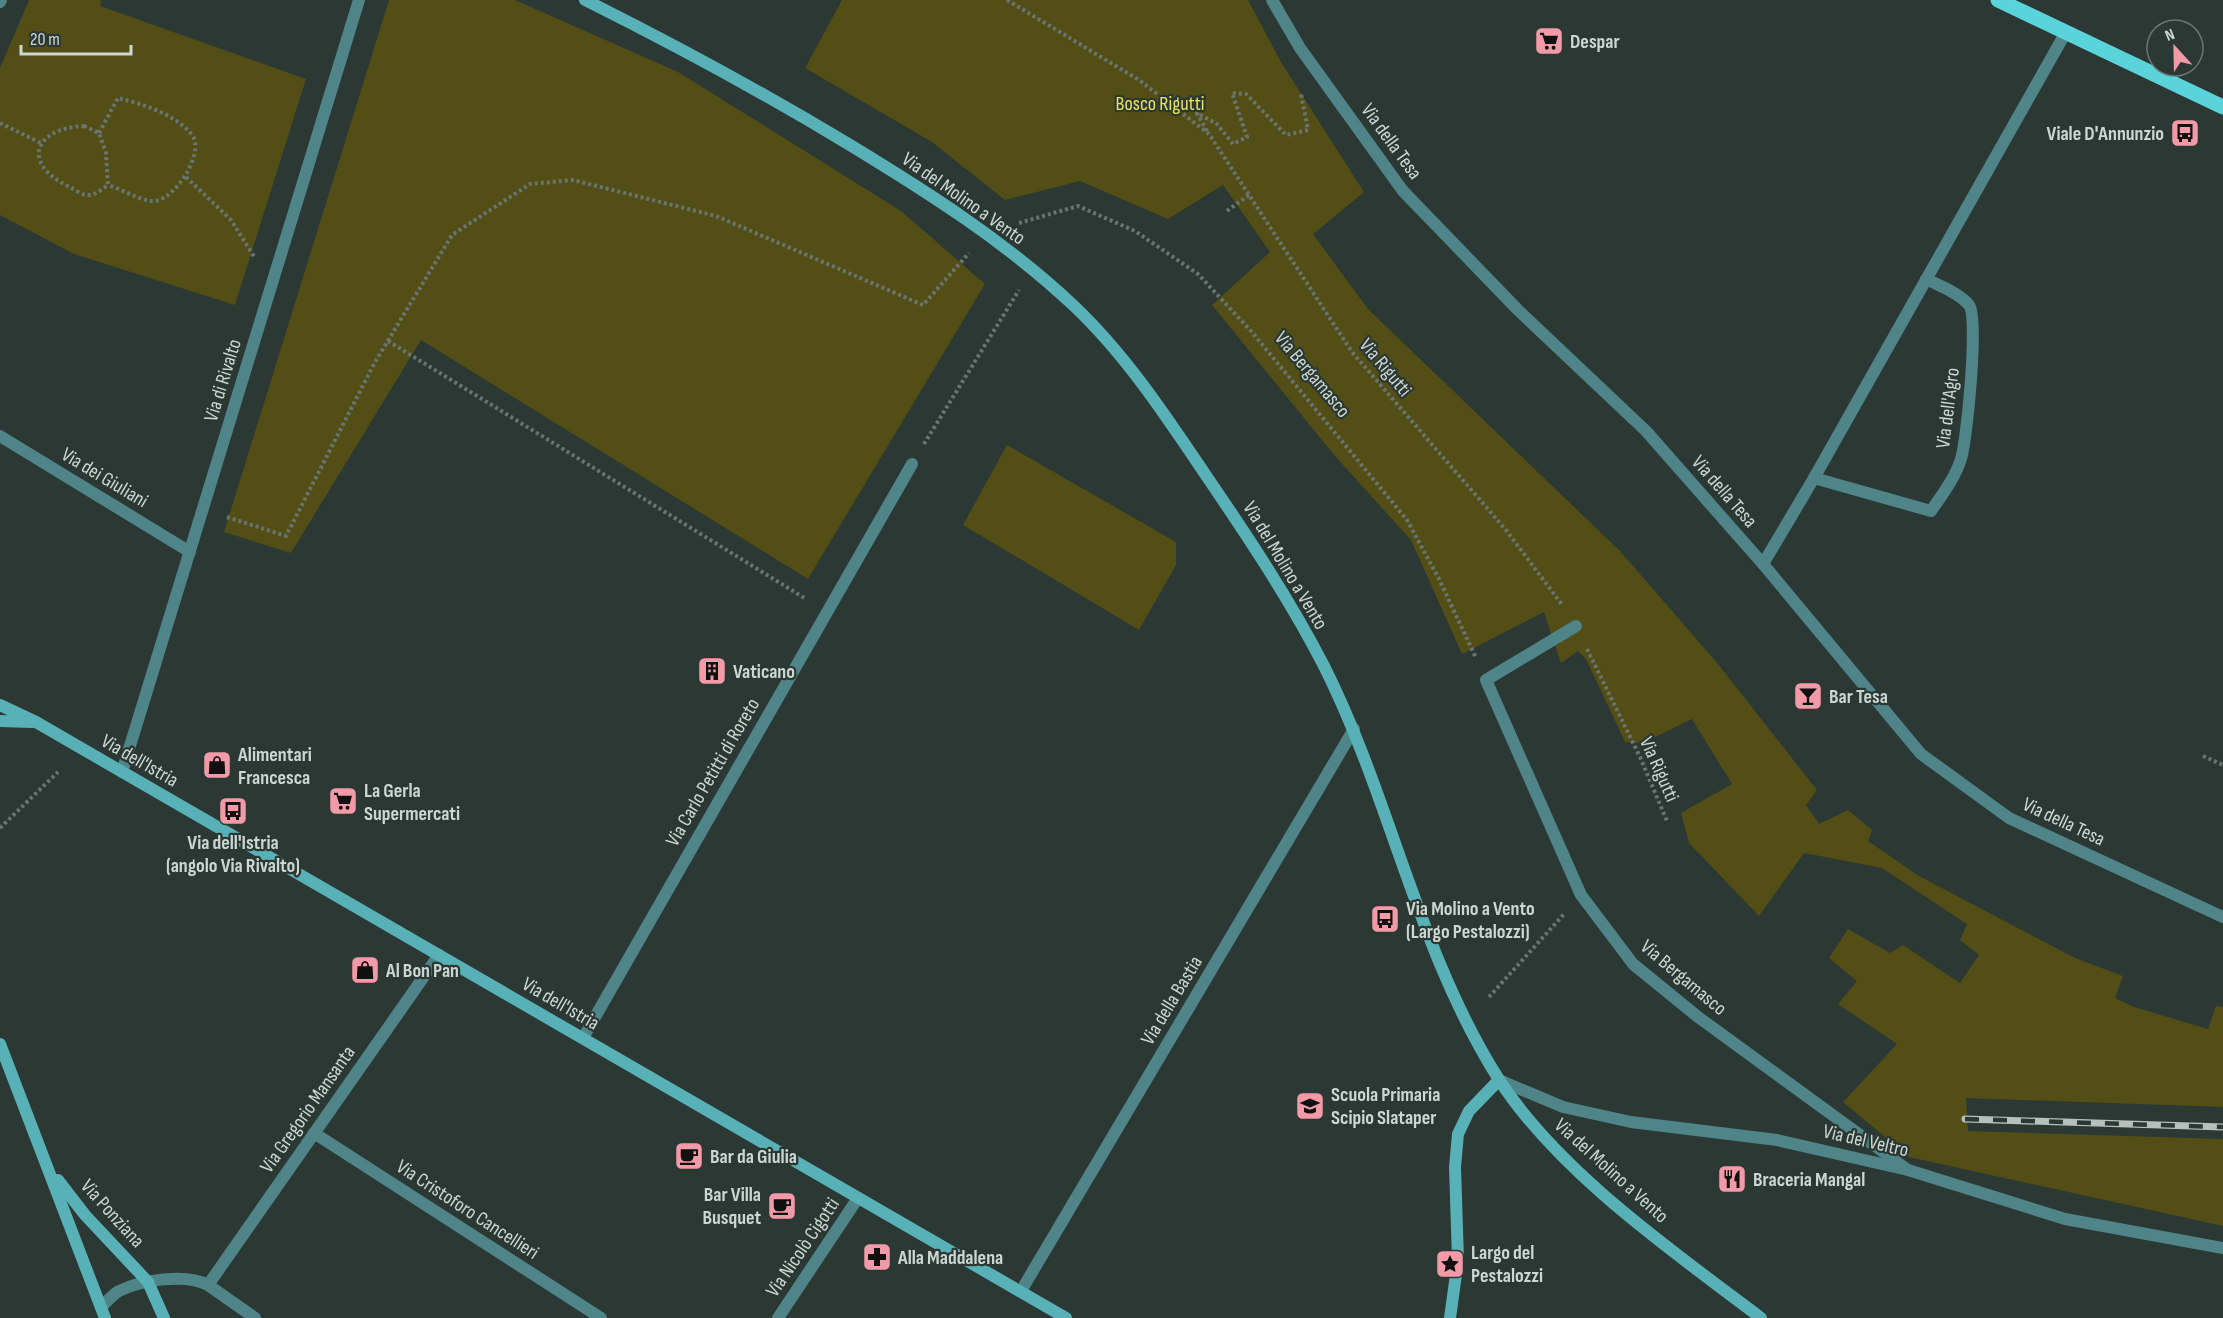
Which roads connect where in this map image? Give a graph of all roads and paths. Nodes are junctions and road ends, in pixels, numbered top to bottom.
1 (359, 0) edge
2 (585, 0) edge
3 (1008, 0) edge
4 (1272, 0) edge
5 (1998, 0) edge
6 (2066, 32) junction
7 (1300, 87) dead end
8 (2223, 107) edge
9 (0, 123) edge
10 (99, 133) junction
11 (1209, 134) junction
12 (43, 144) junction
13 (186, 177) junction
14 (108, 184) junction
15 (1249, 195) junction
16 (1227, 211) dead end
17 (1019, 223) dead end
18 (970, 252) dead end
19 (255, 258) dead end
20 (1926, 279) junction
21 (1019, 289) dead end
22 (388, 341) junction
23 (0, 436) edge
24 (923, 446) dead end
25 (912, 464) dead end
26 (1814, 478) junction
27 (223, 516) dead end
28 (190, 552) junction
29 (1763, 564) junction
30 (808, 600) dead end
31 (1576, 626) junction
32 (1486, 680) junction
33 (0, 705) edge
34 (0, 721) edge
35 (36, 722) junction
36 (1354, 729) junction
37 (2204, 756) dead end
38 (2223, 765) edge
39 (58, 772) dead end
40 (122, 772) junction
41 (1666, 821) dead end
42 (0, 828) edge
43 (1581, 896) junction
44 (2223, 916) edge
45 (439, 955) junction
46 (1489, 998) dead end
47 (583, 1038) junction
48 (0, 1044) edge
49 (6, 1074) edge
50 (1500, 1080) junction
51 (314, 1133) junction
52 (50, 1169) junction
53 (1908, 1170) junction
54 (858, 1197) junction
55 (2223, 1248) edge
56 (148, 1282) junction
57 (208, 1285) junction
58 (1021, 1292) junction
59 (103, 1313) edge
60 (247, 1316) edge
61 (165, 1318) edge
62 (601, 1318) edge
63 (778, 1318) edge
64 (1066, 1318) edge
65 (1450, 1318) edge
66 (1761, 1318) edge

1 - 28 street, Via di Rivalto
2 - 36 main road, Via del Molino a Vento
3 - 11 path, Via Rigutti
4 - 29 street, Via della Tesa
5 - 6 main road
6 - 8 main road
6 - 20 street
7 - 11 path
9 - 12 path
10 - 12 path
10 - 13 path
10 - 14 path
11 - 15 path, Via Rigutti
12 - 14 path
13 - 14 path
13 - 19 path
15 - 16 path
15 - 31 path, Via Rigutti
17 - 32 path, Via Bergamasco
18 - 22 path
20 - 26 street
20 - 26 street, Via dell'Agro
21 - 24 path
22 - 27 path
22 - 30 path
23 - 28 street, Via dei Giuliani
25 - 47 street, Via Carlo Petitti di Roreto
26 - 29 street
28 - 40 street, Via di Rivalto
29 - 44 street, Via della Tesa
31 - 32 street
31 - 41 path, Via Rigutti
32 - 43 street, Via Bergamasco
33 - 35 main road, Via dell'Istria
34 - 35 main road, Via dell'Istria
35 - 40 main road, Via dell'Istria
36 - 50 main road, Via del Molino a Vento
36 - 58 street, Via della Bastia
37 - 38 path
39 - 42 path
40 - 45 main road, Via dell'Istria
43 - 46 path
43 - 53 street, Via Bergamasco
45 - 47 main road, Via dell'Istria
45 - 51 street, Via Gregorio Mansanta
47 - 54 main road, Via dell'Istria
48 - 49 main road, Via Ponziana
49 - 52 main road, Via Ponziana
50 - 53 street, Via del Veltro
50 - 65 main road
50 - 66 main road, Via del Molino a Vento
51 - 57 street, Via Gregorio Mansanta
51 - 62 street, Via Cristoforo Cancellieri
52 - 56 main road, Via Ponziana
52 - 59 main road, Via Ponziana
53 - 55 street, Via del Veltro
54 - 58 main road, Via dell'Istria
54 - 63 street, Via Nicolò Cigotti
56 - 57 street, Via Ponziana
56 - 59 street, Via Ponziana
56 - 61 main road, Via Ponziana
57 - 60 street, Via Ponziana
58 - 64 main road, Via dell'Istria

